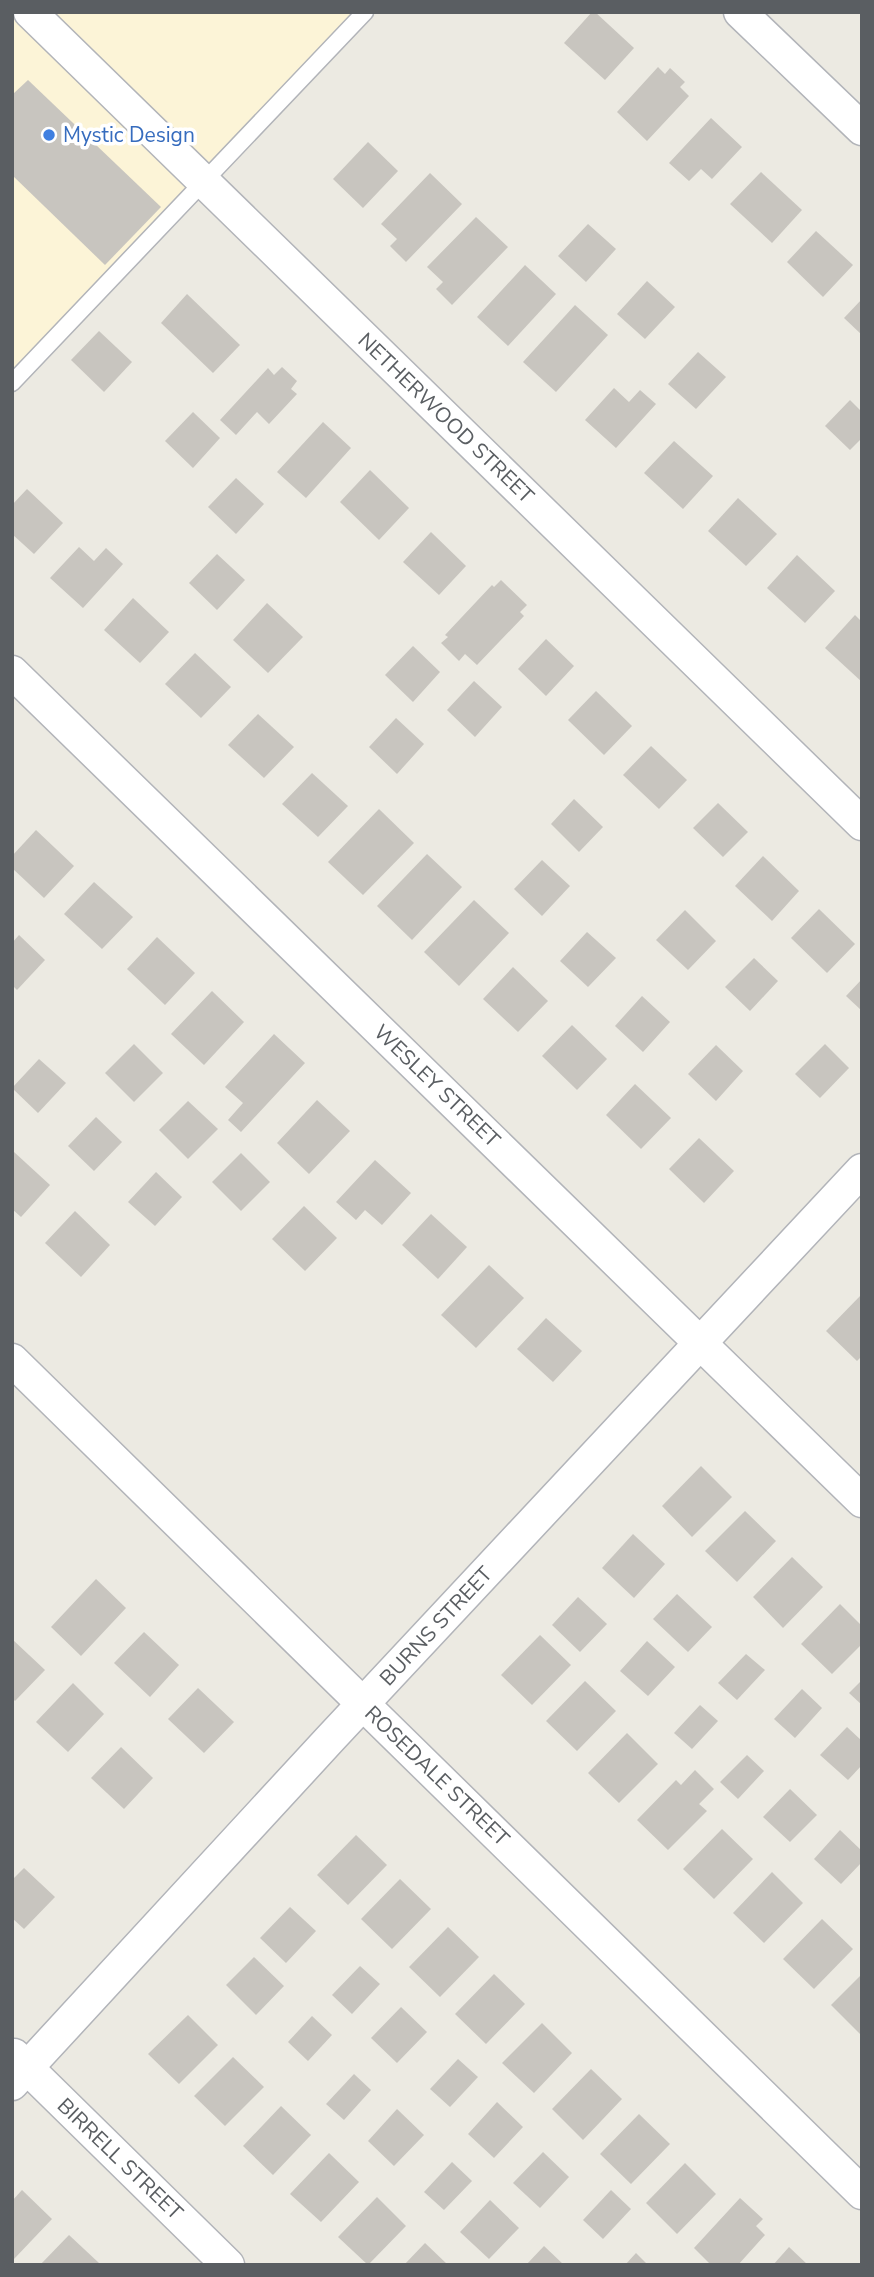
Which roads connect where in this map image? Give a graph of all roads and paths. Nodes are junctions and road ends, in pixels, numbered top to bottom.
1 (30, 12) edge
2 (365, 12) edge
3 (740, 12) edge
4 (862, 130) edge
5 (204, 182) junction
6 (12, 383) edge
7 (12, 672) edge
8 (862, 824) edge
9 (862, 1170) edge
10 (699, 1343) junction
11 (12, 1360) edge
12 (862, 1501) edge
13 (363, 1704) junction
14 (17, 2068) edge
15 (862, 2193) edge
16 (228, 2265) edge

1 - 5 street, NETHERWOOD STREET
2 - 5 lane
3 - 4 street
5 - 6 lane
5 - 8 street, NETHERWOOD STREET
7 - 10 street, WESLEY STREET
9 - 10 street, BURNS STREET
10 - 12 street, WESLEY STREET
10 - 13 street, BURNS STREET
11 - 13 street, ROSEDALE STREET
13 - 14 street, BURNS STREET
13 - 15 street, ROSEDALE STREET
14 - 16 street, BIRRELL STREET

